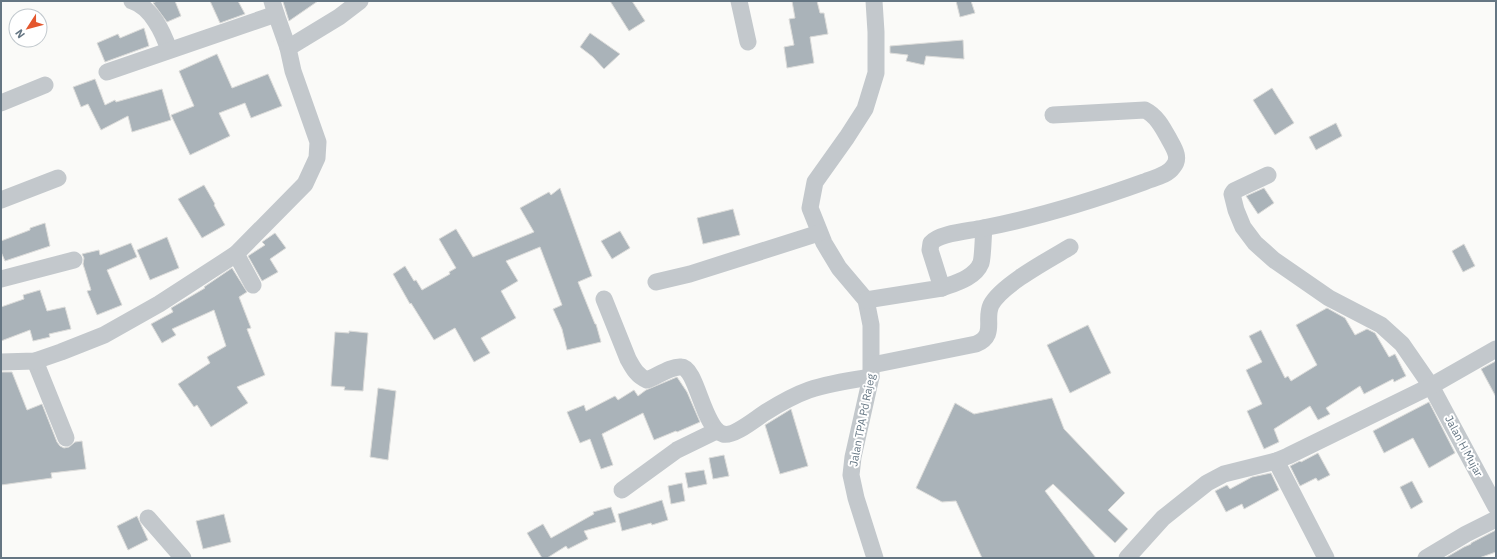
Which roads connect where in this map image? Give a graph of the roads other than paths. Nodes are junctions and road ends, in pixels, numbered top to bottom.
1 (132, 1) edge
2 (360, 1) edge
3 (739, 1) edge
4 (874, 1) edge
5 (274, 8) edge
6 (748, 42) dead end
7 (288, 48) junction
8 (169, 50) junction
9 (107, 72) dead end
10 (45, 85) dead end
11 (1, 103) edge
12 (1054, 115) dead end
13 (1268, 176) dead end
14 (58, 178) dead end
15 (1, 200) edge
16 (984, 228) junction
17 (819, 233) junction
18 (1070, 247) dead end
19 (236, 254) junction
20 (74, 260) dead end
21 (1, 279) edge
22 (656, 282) dead end
23 (253, 285) dead end
24 (942, 288) junction
25 (604, 299) dead end
26 (866, 300) junction
27 (1496, 349) edge
28 (34, 360) junction
29 (1, 362) edge
30 (872, 371) junction
31 (1431, 386) junction
32 (716, 431) junction
33 (66, 438) dead end
34 (1276, 461) junction
35 (622, 490) dead end
36 (1496, 507) edge
37 (148, 518) dead end
38 (1496, 519) edge
39 (183, 558) edge
40 (875, 558) edge
41 (1127, 558) edge
42 (1326, 558) edge
43 (1426, 558) edge

1 - 8 street
2 - 7 street
3 - 6 street
4 - 17 street, Jalan TPA Pd Rajeg
5 - 7 street
5 - 8 street
7 - 19 street
8 - 9 street
10 - 11 street
12 - 16 street
13 - 31 street, Jalan H Mujar
14 - 15 street
16 - 24 street
16 - 24 street
17 - 22 street
17 - 26 street, Jalan TPA Pd Rajeg
18 - 30 street
19 - 23 street
19 - 28 street
20 - 21 street
24 - 26 street
25 - 32 street
26 - 30 street, Jalan TPA Pd Rajeg
27 - 31 street
28 - 29 street
28 - 33 street
30 - 32 street
30 - 40 street, Jalan TPA Pd Rajeg
31 - 34 street
31 - 36 street, Jalan H Mujar
32 - 35 street
34 - 41 street
34 - 42 street
37 - 39 street
38 - 43 street

